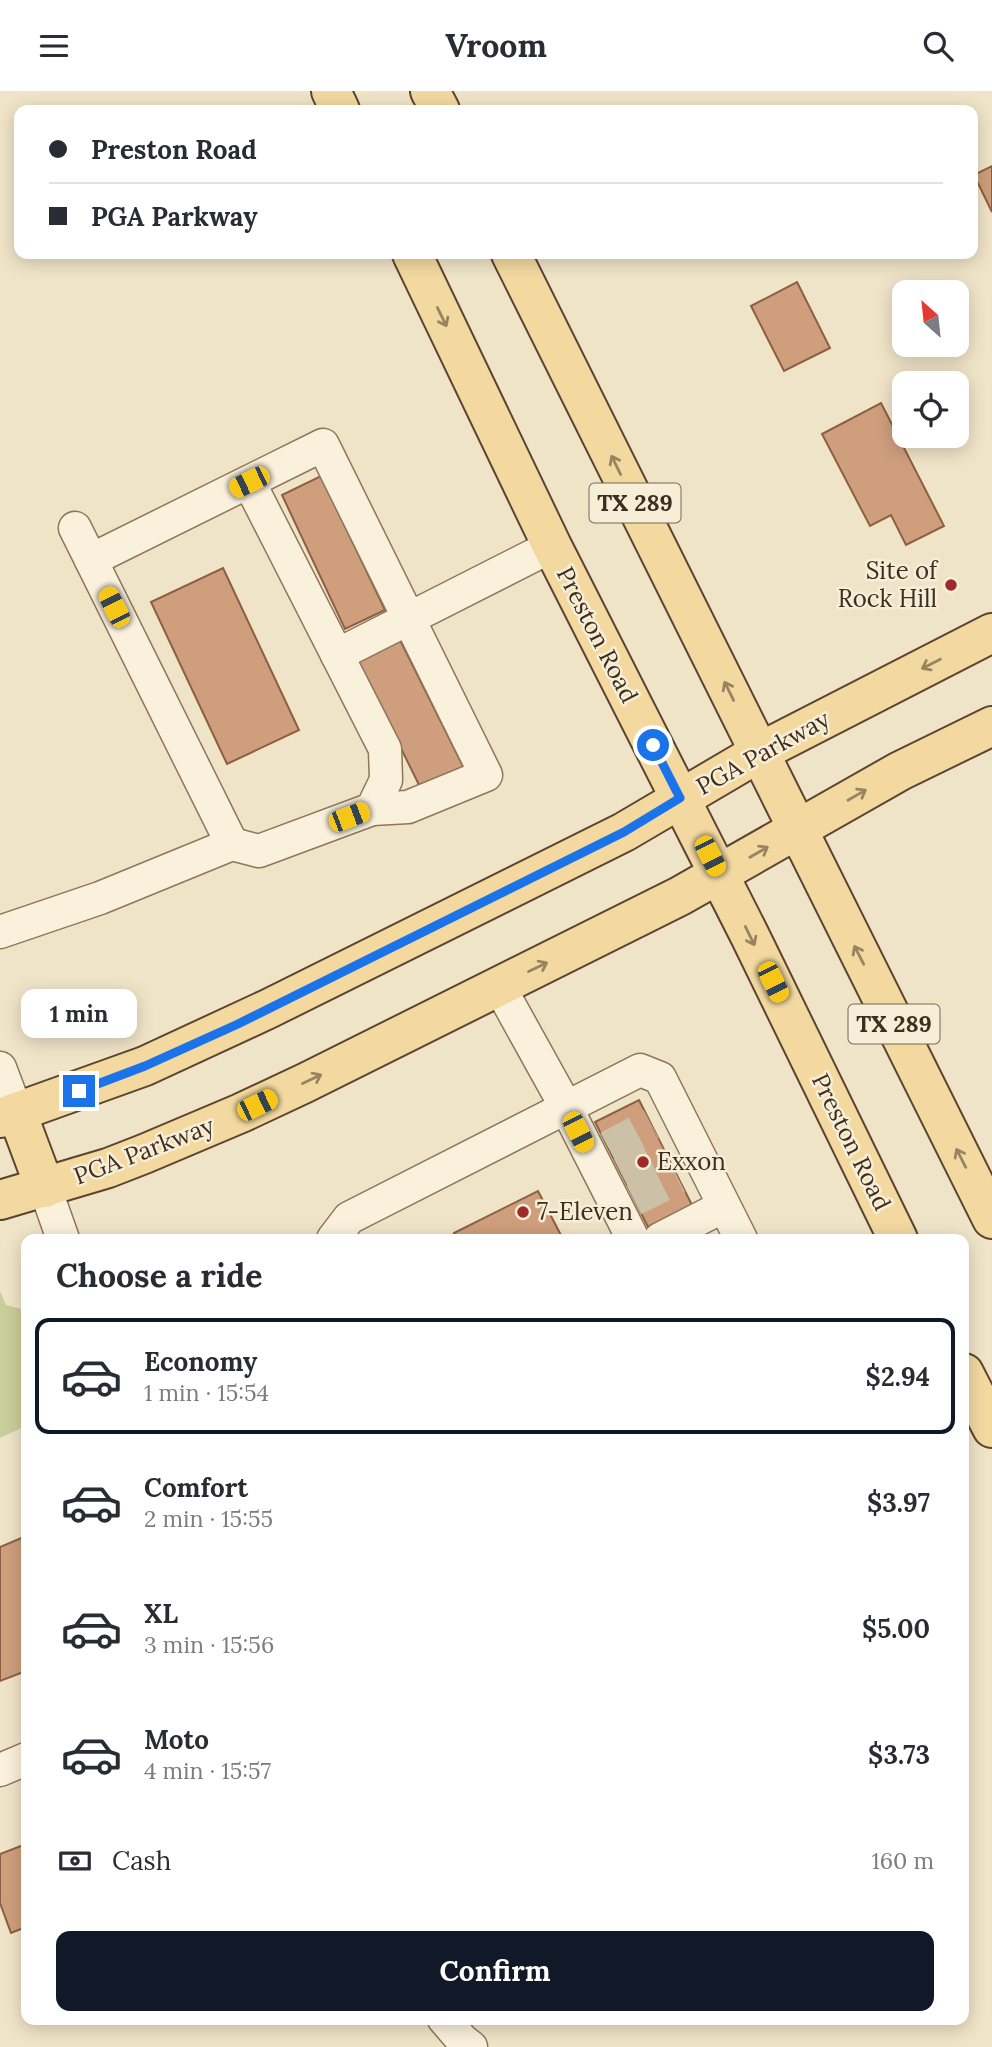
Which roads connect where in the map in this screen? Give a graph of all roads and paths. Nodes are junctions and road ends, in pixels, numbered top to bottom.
1 (414, 259) edge
2 (514, 259) edge
3 (249, 482) junction
4 (75, 528) dead end
5 (552, 546) junction
6 (91, 560) junction
7 (409, 619) junction
8 (992, 633) edge
9 (337, 655) junction
10 (992, 726) edge
11 (760, 752) junction
12 (680, 798) junction
13 (372, 809) junction
14 (798, 829) junction
15 (232, 844) junction
16 (720, 875) junction
17 (0, 932) edge
18 (499, 986) junction
19 (0, 1069) edge
20 (566, 1107) junction
21 (9, 1116) edge
22 (45, 1188) junction
23 (0, 1201) edge
24 (724, 1206) junction
25 (992, 1219) edge
26 (60, 1234) edge
27 (337, 1234) edge
28 (631, 1234) edge
29 (670, 1234) edge
30 (738, 1234) edge
31 (896, 1234) edge
32 (969, 1383) edge
33 (992, 1428) edge
34 (21, 1761) edge
35 (0, 1770) edge
36 (449, 2025) edge
37 (471, 2047) edge

1 -> 5 main road, Preston Road
11 -> 2 main road, TX 289
3 - 6 street
3 - 7 street
3 - 9 street
4 - 6 street
5 - 7 street
5 - 12 main road, Preston Road
6 - 15 street
7 - 9 street
7 - 13 street
8 -> 11 main road, PGA Parkway
9 - 13 street
14 -> 10 main road, PGA Parkway
11 - 12 main road, PGA Parkway
11 - 14 main road, TX 289
12 - 16 main road, Preston Road
12 - 21 main road, PGA Parkway
13 - 15 street
16 -> 14 main road, PGA Parkway
25 -> 14 main road, TX 289
15 - 17 street
18 -> 16 main road, PGA Parkway
16 -> 31 main road, Preston Road
18 - 20 street
22 -> 18 main road, PGA Parkway
19 - 21 street
20 - 24 street
20 - 27 street
20 - 28 street
21 - 22 main road
22 - 23 main road, PGA Parkway
22 - 26 street
24 - 29 street
24 - 30 street
32 - 33 main road
34 - 35 street
36 - 37 street

